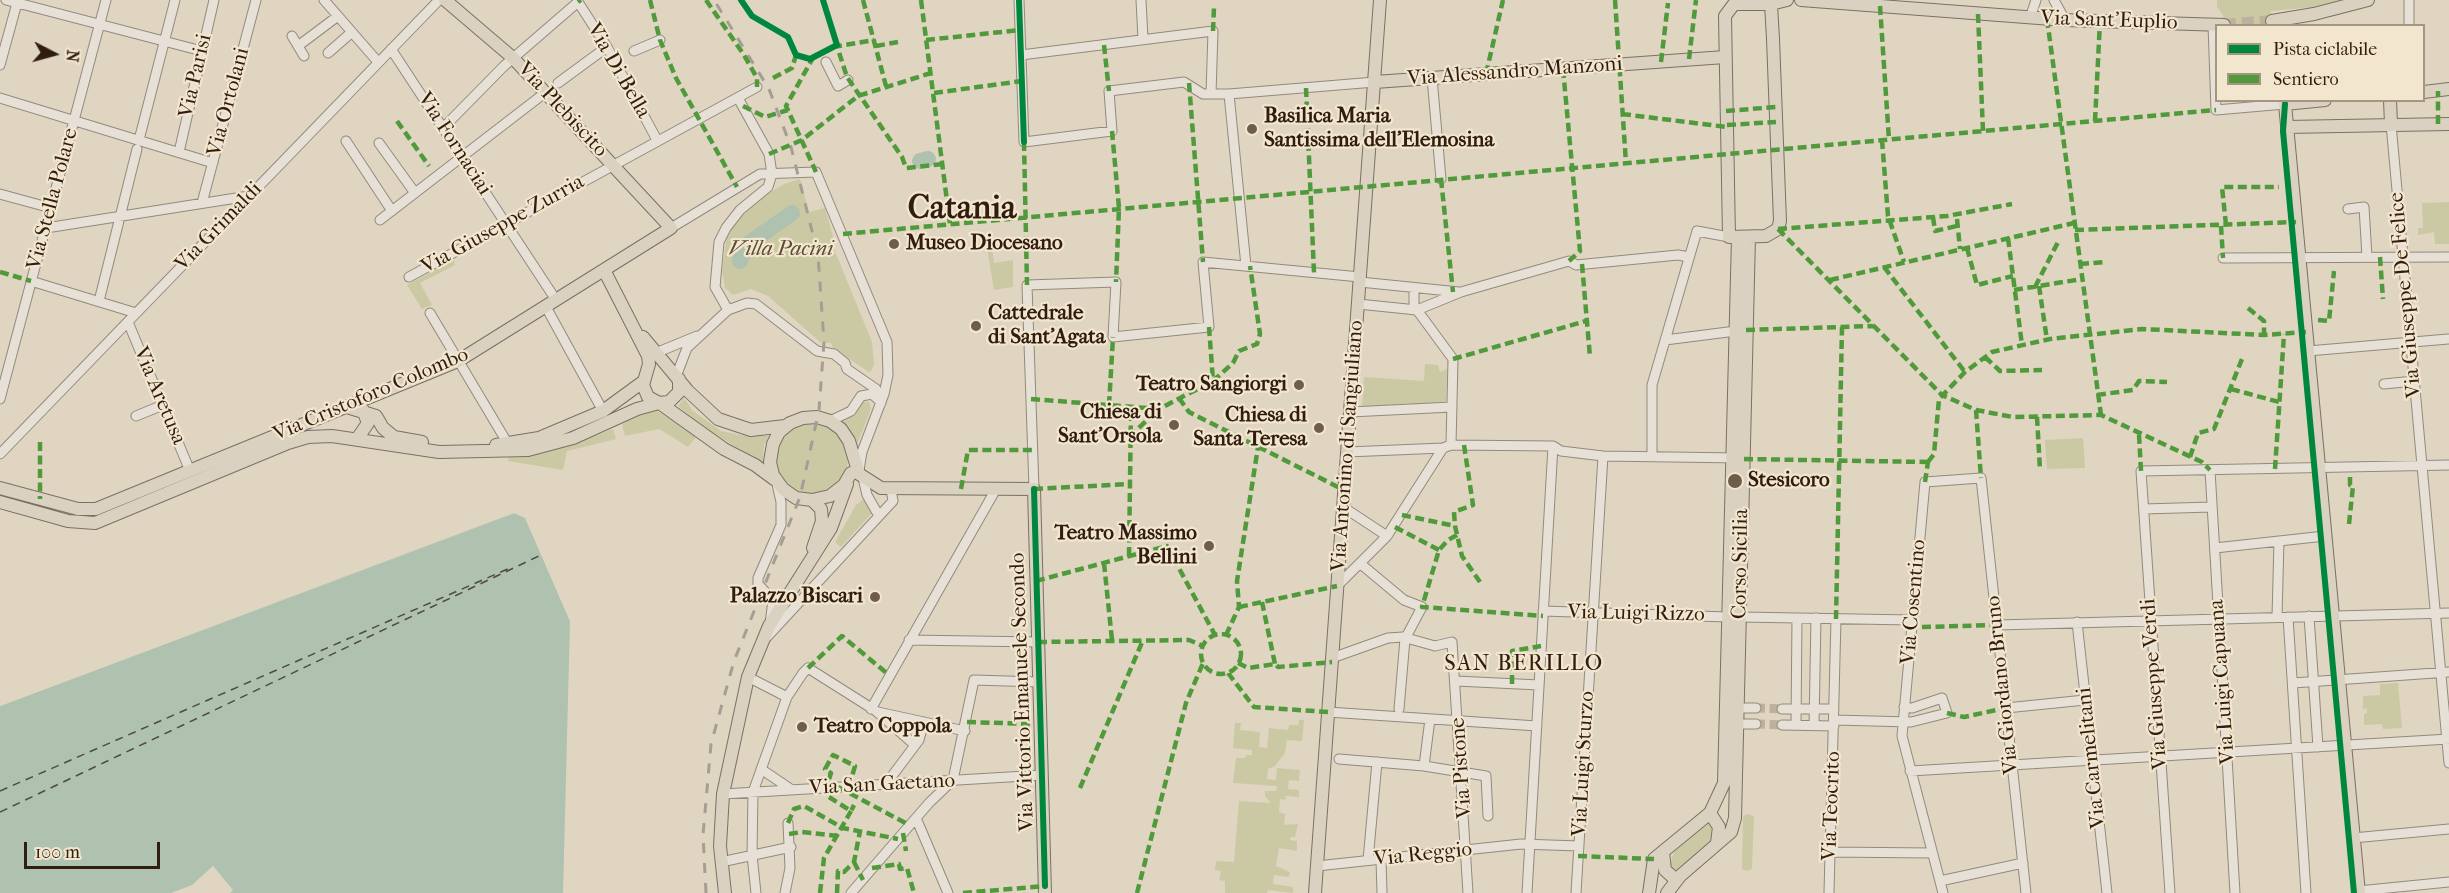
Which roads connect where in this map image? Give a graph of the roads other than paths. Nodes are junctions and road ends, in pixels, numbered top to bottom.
1 (6, 0) edge
2 (106, 0) edge
3 (175, 0) edge
4 (214, 0) edge
5 (256, 0) edge
6 (324, 0) edge
7 (439, 0) edge
8 (445, 0) edge
9 (1019, 0) edge
10 (1141, 0) edge
11 (1380, 0) edge
12 (1786, 0) edge
13 (1801, 0) edge
14 (2036, 0) edge
15 (2054, 0) edge
16 (2368, 0) edge
17 (2409, 0) edge
18 (1771, 2) edge
19 (17, 3) junction
20 (338, 16) junction
21 (2030, 18) junction
22 (2065, 20) junction
23 (2272, 21) dead end
24 (2297, 21) edge
25 (100, 24) junction
26 (2409, 24) edge
27 (2215, 25) edge
28 (352, 32) junction
29 (292, 36) dead end
30 (1143, 39) junction
31 (660, 40) dead end
32 (164, 41) junction
33 (298, 46) junction
34 (608, 47) junction
35 (391, 49) junction
36 (202, 51) junction
37 (634, 51) dead end
38 (328, 53) dead end
39 (1021, 55) junction
40 (304, 56) dead end
41 (513, 58) junction
42 (1721, 58) junction
43 (378, 62) junction
44 (826, 62) dead end
45 (0, 65) edge
46 (1432, 78) junction
47 (848, 80) dead end
48 (1375, 82) junction
49 (558, 83) dead end
50 (757, 87) dead end
51 (2449, 89) edge
52 (546, 92) junction
53 (2425, 92) edge
54 (1215, 94) junction
55 (1230, 94) junction
56 (0, 98) edge
57 (738, 98) junction
58 (2216, 102) edge
59 (2298, 102) edge
60 (2390, 102) edge
61 (2285, 104) junction
62 (74, 120) junction
63 (2391, 124) junction
64 (2449, 124) edge
65 (2287, 127) junction
66 (444, 128) junction
67 (657, 140) junction
68 (346, 141) dead end
69 (379, 143) dead end
70 (138, 145) junction
71 (179, 152) junction
72 (463, 157) junction
73 (213, 163) junction
74 (613, 165) junction
75 (772, 174) junction
76 (1442, 179) dead end
77 (415, 193) junction
78 (0, 194) edge
79 (249, 196) junction
80 (202, 203) junction
81 (51, 208) junction
82 (2348, 209) dead end
83 (392, 211) junction
84 (120, 216) junction
85 (380, 220) dead end
86 (506, 223) junction
87 (46, 228) junction
88 (671, 228) junction
89 (1739, 237) junction
90 (2402, 256) junction
91 (1689, 257) junction
92 (2299, 257) junction
93 (2367, 257) junction
94 (2449, 257) edge
95 (2223, 258) dead end
96 (1246, 266) junction
97 (603, 270) junction
98 (409, 278) dead end
99 (1360, 280) junction
100 (31, 281) junction
101 (1414, 288) junction
102 (1461, 292) junction
103 (99, 301) junction
104 (551, 303) junction
105 (1358, 304) junction
106 (728, 310) junction
107 (1417, 312) junction
108 (136, 313) junction
109 (430, 313) dead end
110 (128, 322) junction
111 (637, 331) junction
112 (1736, 331) junction
113 (702, 333) junction
114 (2448, 339) edge
115 (1665, 340) junction
116 (2411, 343) junction
117 (2308, 351) junction
118 (658, 352) junction
119 (458, 361) junction
120 (676, 375) junction
121 (646, 377) junction
122 (2414, 381) junction
123 (2384, 384) dead end
124 (0, 399) edge
125 (660, 403) junction
126 (881, 403) junction
127 (163, 405) junction
128 (1452, 407) junction
129 (348, 408) junction
130 (363, 410) junction
131 (603, 411) junction
132 (1350, 412) junction
133 (136, 416) dead end
134 (830, 421) junction
135 (786, 426) junction
136 (357, 440) junction
137 (508, 444) junction
138 (1553, 446) junction
139 (1447, 447) junction
140 (1347, 452) junction
141 (0, 454) edge
142 (1603, 456) junction
143 (1652, 456) junction
144 (1738, 458) junction
145 (2449, 465) edge
146 (2422, 466) junction
147 (2319, 468) junction
148 (857, 469) junction
149 (2210, 470) junction
150 (190, 471) junction
151 (776, 480) junction
152 (1925, 482) joint
153 (0, 488) edge
154 (843, 488) junction
155 (886, 488) junction
156 (989, 489) junction
157 (1034, 489) junction
158 (812, 500) junction
159 (0, 502) edge
160 (1343, 507) junction
161 (2212, 507) junction
162 (2144, 509) junction
163 (879, 516) junction
164 (1387, 536) junction
165 (2325, 536) junction
166 (2280, 541) junction
167 (2215, 548) junction
168 (1362, 565) junction
169 (803, 572) junction
170 (1337, 586) junction
171 (1543, 611) junction
172 (2435, 613) junction
173 (2449, 613) edge
174 (1593, 614) junction
175 (2333, 615) junction
176 (2309, 616) junction
177 (1738, 617) junction
178 (2274, 617) junction
179 (2288, 617) junction
180 (1797, 618) junction
181 (1816, 618) junction
182 (2219, 618) junction
183 (1836, 619) junction
184 (1913, 620) junction
185 (2151, 620) junction
186 (2077, 622) junction
187 (1997, 625) junction
188 (769, 627) junction
189 (1406, 639) junction
190 (909, 640) junction
191 (1038, 642) junction
192 (757, 651) junction
193 (1332, 658) junction
194 (2445, 672) edge
195 (748, 677) junction
196 (2342, 679) junction
197 (1456, 681) junction
198 (2314, 681) junction
199 (1039, 682) junction
200 (2293, 683) junction
201 (1539, 685) junction
202 (787, 697) junction
203 (2085, 700) junction
204 (1904, 707) junction
205 (1738, 708) junction
206 (1756, 708) tunnel mouth
207 (2006, 708) junction
208 (1400, 709) dead end
209 (1782, 709) tunnel mouth
210 (1796, 709) junction
211 (1814, 709) junction
212 (1834, 709) junction
213 (874, 710) junction
214 (1328, 712) junction
215 (1430, 719) junction
216 (1459, 721) junction
217 (924, 722) junction
218 (1903, 722) junction
219 (1834, 723) junction
220 (1737, 724) junction
221 (1756, 724) tunnel mouth
222 (1782, 725) tunnel mouth
223 (1796, 725) junction
224 (1814, 725) junction
225 (1537, 726) junction
226 (965, 731) junction
227 (2448, 739) edge
228 (915, 745) junction
229 (2348, 746) junction
230 (2318, 747) junction
231 (2295, 750) junction
232 (2228, 752) junction
233 (2160, 756) junction
234 (1339, 759) dead end
235 (2092, 760) junction
236 (1377, 762) junction
237 (2449, 763) edge
238 (2012, 765) junction
239 (1424, 766) junction
240 (761, 769) junction
241 (1910, 771) junction
242 (1462, 772) junction
243 (1042, 776) junction
244 (953, 780) junction
245 (928, 782) junction
246 (1730, 783) junction
247 (886, 784) junction
248 (792, 790) junction
249 (753, 792) junction
250 (723, 794) junction
251 (929, 803) junction
252 (1710, 813) junction
253 (1488, 816) dead end
254 (916, 818) junction
255 (788, 823) dead end
256 (2449, 829) edge
257 (2354, 838) junction
258 (1718, 843) junction
259 (1530, 844) junction
260 (1579, 846) junction
261 (790, 847) junction
262 (1466, 850) junction
263 (1663, 852) junction
264 (1830, 852) junction
265 (1932, 853) junction
266 (752, 855) junction
267 (1381, 859) junction
268 (1368, 860) junction
269 (721, 862) junction
270 (2023, 863) junction
271 (1317, 866) junction
272 (1676, 880) junction
273 (1940, 881) junction
274 (2449, 882) edge
275 (2358, 892) edge
276 (725, 893) edge
277 (756, 893) edge
278 (785, 893) edge
279 (851, 893) edge
280 (948, 893) edge
281 (1046, 893) edge
282 (1315, 893) edge
283 (1382, 893) edge
284 (1468, 893) edge
285 (1527, 893) edge
286 (1576, 893) edge
287 (1649, 893) edge
288 (1667, 893) edge
289 (1829, 893) edge
290 (1943, 893) edge
291 (2026, 893) edge
292 (2107, 893) edge
293 (2169, 893) edge
294 (2235, 893) edge
295 (2306, 893) edge

1 - 19 street
2 - 25 street, Via Stella Polare
3 - 32 street
4 - 36 street, Via Parisi
5 - 73 street, Via Ortolani
6 - 20 street
7 - 35 street, Via Grimaldi
8 - 41 main road, Via Plebiscito
9 - 39 street
10 - 30 street
11 - 48 main road, Via Antonino di Sangiuliano
12 - 18 main road
13 - 21 main road, Via Sant'Euplio
14 - 21 street
15 - 22 street
16 - 24 main road
17 - 26 street
18 - 42 main road
18 - 89 main road
19 - 25 street
19 - 45 street
20 - 28 street
20 - 33 street
21 - 22 main road, Via Sant'Euplio
22 - 27 main road, Via Sant'Euplio
23 - 24 main road
25 - 32 street
25 - 62 street, Via Stella Polare
28 - 38 street
28 - 43 street
29 - 33 street
30 - 39 street
30 - 54 street
31 - 37 street
32 - 36 street
32 - 70 street
33 - 40 street
34 - 41 street, Via Di Bella
34 - 49 street
34 - 67 street, Via Di Bella
35 - 43 street, Via Grimaldi
35 - 66 street, Via Fornaciai
36 - 71 street, Via Parisi
39 - 54 street
41 - 52 main road, Via Plebiscito
41 - 66 street
42 - 46 main road, Via Alessandro Manzoni
42 - 89 main road
43 - 79 street, Via Grimaldi
44 - 47 street
46 - 48 main road, Via Alessandro Manzoni
46 - 76 street
48 - 55 street, Via Alessandro Manzoni
48 - 99 main road, Via Antonino di Sangiuliano
50 - 57 street, Via Giuseppe Zurria
51 - 53 main road
52 - 72 street
52 - 74 main road, Via Plebiscito
54 - 55 street
55 - 96 street
56 - 62 street
57 - 67 street, Via Giuseppe Zurria
57 - 75 street
58 - 61 street
59 - 61 main road
60 - 63 main road
61 - 65 main road
62 - 70 street
62 - 81 street, Via Stella Polare
63 - 64 main road
63 - 65 main road
63 - 90 street, Via Giuseppe De Felice
65 - 92 main road
66 - 72 street, Via Fornaciai
67 - 74 street, Via Giuseppe Zurria
68 - 83 street
69 - 77 street
70 - 71 street
70 - 84 street
71 - 73 street
72 - 77 street
72 - 86 street, Via Fornaciai
73 - 80 street, Via Ortolani
74 - 86 street, Via Giuseppe Zurria
74 - 88 main road, Via Plebiscito
75 - 88 street, Via Cristoforo Colombo
75 - 106 street
75 - 126 street, Via Cristoforo Colombo
77 - 83 street
78 - 81 street
79 - 80 street
79 - 108 street, Via Grimaldi
80 - 84 street
81 - 87 street, Via Stella Polare
82 - 93 street
83 - 85 street
84 - 87 street
84 - 103 street
86 - 98 street, Via Giuseppe Zurria
86 - 104 street, Via Fornaciai
87 - 100 street, Via Stella Polare
88 - 97 main road, Via Cristoforo Colombo
89 - 91 street
89 - 112 main road, Corso Sicilia
89 - 144 main road, Corso Sicilia
90 - 93 street
90 - 94 street
90 - 116 street, Via Giuseppe De Felice
91 - 102 street
91 - 115 street
92 - 93 street
92 - 95 street
92 - 117 main road
96 - 99 street
96 - 157 street, Via Vittorio Emanuele Secondo
97 - 104 main road, Via Cristoforo Colombo
97 - 111 main road
99 - 101 street
99 - 105 main road, Via Antonino di Sangiuliano
100 - 103 street
100 - 124 street, Via Stella Polare
101 - 102 street
101 - 107 street
102 - 107 street
103 - 108 street
104 - 119 main road, Via Cristoforo Colombo
104 - 131 street, Via Fornaciai
105 - 107 street
105 - 132 main road, Via Antonino di Sangiuliano
106 - 113 street
106 - 126 street
107 - 128 street
108 - 110 street, Via Grimaldi
109 - 119 street
110 - 127 street, Via Aretusa
110 - 141 street, Via Grimaldi
111 - 118 main road
111 - 121 main road
112 - 115 street
112 - 144 main road, Corso Sicilia
113 - 118 street
113 - 120 street
114 - 116 street
115 - 143 street
116 - 117 street
116 - 122 street, Via Giuseppe De Felice
117 - 147 main road
118 - 120 main road
119 - 129 main road, Via Cristoforo Colombo
119 - 137 street
120 - 121 main road
120 - 125 main road
120 - 135 main road
121 - 125 main road
121 - 131 main road
122 - 123 street
122 - 146 street, Via Giuseppe De Felice
125 - 136 main road, Via Cristoforo Colombo
125 - 151 main road
126 - 134 street
126 - 148 street
127 - 133 street
127 - 150 street, Via Aretusa
128 - 132 street
128 - 139 street
129 - 130 main road
129 - 150 main road, Via Cristoforo Colombo
130 - 136 main road
130 - 137 main road
131 - 137 main road
132 - 140 main road, Via Antonino di Sangiuliano
134 - 135 main road
134 - 148 main road
135 - 151 main road
136 - 159 main road, Via Cristoforo Colombo
138 - 139 street
138 - 142 street
138 - 171 street
139 - 140 street
139 - 164 street
140 - 160 main road, Via Antonino di Sangiuliano
142 - 143 street
142 - 174 street, Via Luigi Sturzo
143 - 144 street
144 - 177 main road, Corso Sicilia
145 - 146 street
146 - 147 street
146 - 172 street, Via Giuseppe De Felice
147 - 149 street
147 - 165 main road
148 - 154 main road
148 - 154 street
148 - 155 main road
148 - 163 street
149 - 161 street, Via Luigi Capuana
149 - 162 street, Via Giuseppe Verdi
150 - 153 main road, Via Cristoforo Colombo
151 - 158 main road
151 - 188 street
152 - 184 street, Via Cosentino
152 - 187 street, Via Giordano Bruno
154 - 158 main road
154 - 169 main road
155 - 156 main road
155 - 163 street
156 - 157 main road
156 - 190 street
157 - 191 main road, Via Vittorio Emanuele Secondo
158 - 169 main road
160 - 164 street
160 - 170 main road, Via Antonino di Sangiuliano
161 - 162 street
161 - 167 street, Via Luigi Capuana
162 - 185 street, Via Giuseppe Verdi
163 - 192 street
164 - 168 street
165 - 166 street
165 - 175 main road
166 - 167 street
166 - 178 street
167 - 182 street, Via Luigi Capuana
168 - 170 street
168 - 189 street
169 - 188 main road
170 - 193 main road, Via Antonino di Sangiuliano
171 - 174 street, Via Luigi Rizzo
171 - 201 street
172 - 173 street
172 - 175 street
172 - 194 street, Via Giuseppe De Felice
174 - 177 street, Via Luigi Rizzo
174 - 260 street, Via Luigi Sturzo
175 - 176 street
175 - 196 main road
176 - 179 street
176 - 198 street
177 - 180 street, Via Luigi Rizzo
177 - 205 main road, Corso Sicilia
177 - 246 main road, Corso Sicilia
178 - 179 street
178 - 182 street
179 - 200 street
180 - 181 street, Via Luigi Rizzo
180 - 210 street
181 - 183 street, Via Luigi Rizzo
181 - 211 street
182 - 185 street
182 - 232 street, Via Luigi Capuana
183 - 184 street, Via Luigi Rizzo
183 - 212 street, Via Teocrito
184 - 204 street, Via Cosentino
185 - 186 street
185 - 233 street, Via Giuseppe Verdi
186 - 187 street
186 - 203 street, Via Carmelitani
187 - 207 street, Via Giordano Bruno
188 - 192 main road
189 - 193 street
189 - 197 street, Via Pistone
189 - 208 street
190 - 191 street
190 - 213 street
191 - 199 main road, Via Vittorio Emanuele Secondo
192 - 195 main road
193 - 214 main road, Via Antonino di Sangiuliano
194 - 196 street
194 - 227 street, Via Giuseppe De Felice
195 - 202 street
195 - 250 main road
196 - 198 street
196 - 229 main road
197 - 201 street
197 - 216 street, Via Pistone
198 - 200 street
198 - 230 street
199 - 226 street
199 - 243 main road, Via Vittorio Emanuele Secondo
200 - 231 street
201 - 225 street
202 - 213 street
202 - 240 street
203 - 207 street
203 - 235 street, Via Carmelitani
204 - 218 street, Via Cosentino
204 - 218 street
205 - 206 street
205 - 220 main road, Corso Sicilia
207 - 238 street, Via Giordano Bruno
209 - 210 street
210 - 211 street
210 - 223 street
211 - 212 street
211 - 224 street
212 - 219 street, Via Teocrito
213 - 217 street
213 - 228 street
214 - 215 street
214 - 271 main road, Via Antonino di Sangiuliano
215 - 216 street
215 - 239 street
216 - 225 street
216 - 242 street, Via Pistone
217 - 226 street
217 - 228 street
218 - 219 street
218 - 241 street, Via Cosentino
219 - 224 street
219 - 264 street, Via Teocrito
220 - 221 street
220 - 246 main road, Corso Sicilia
222 - 223 street
223 - 224 street
225 - 259 street
226 - 244 street
227 - 229 street
227 - 237 street, Via Giuseppe De Felice
228 - 247 street
229 - 230 street
229 - 257 main road
230 - 231 street
231 - 232 street
231 - 295 street
232 - 233 street
232 - 294 street, Via Luigi Capuana
233 - 235 street
233 - 293 street, Via Giuseppe Verdi
234 - 236 street
235 - 238 street
235 - 292 street, Via Carmelitani
236 - 239 street
236 - 268 street
238 - 241 street
238 - 270 street, Via Giordano Bruno
239 - 242 street
240 - 248 street
240 - 249 street
241 - 265 street, Via Cosentino
242 - 253 street
242 - 262 street, Via Pistone
243 - 244 street, Via San Gaetano
243 - 281 main road, Via Vittorio Emanuele Secondo
244 - 245 street, Via San Gaetano
244 - 251 street
245 - 247 street, Via San Gaetano
245 - 251 street
246 - 252 main road
246 - 258 main road
247 - 248 street, Via San Gaetano
248 - 249 street, Via San Gaetano
249 - 250 street, Via San Gaetano
249 - 266 street
250 - 269 main road
251 - 254 street
252 - 258 main road
252 - 263 main road
254 - 279 street
254 - 280 street
255 - 261 street
256 - 257 street
257 - 275 main road
258 - 272 main road
259 - 260 street, Via Reggio
259 - 262 street, Via Reggio
259 - 285 street
260 - 286 street, Via Luigi Sturzo
261 - 266 street
261 - 278 street
262 - 267 street, Via Reggio
262 - 284 street, Via Pistone
263 - 272 main road
263 - 287 main road
264 - 265 street
264 - 289 street, Via Teocrito
265 - 273 street, Via Cosentino
266 - 269 street
266 - 277 street
267 - 268 street, Via Reggio
267 - 283 street
268 - 271 street, Via Reggio
269 - 276 main road
270 - 273 street
270 - 291 street, Via Giordano Bruno
271 - 282 main road, Via Antonino di Sangiuliano
272 - 288 main road
273 - 290 street, Via Cosentino
274 - 275 street

